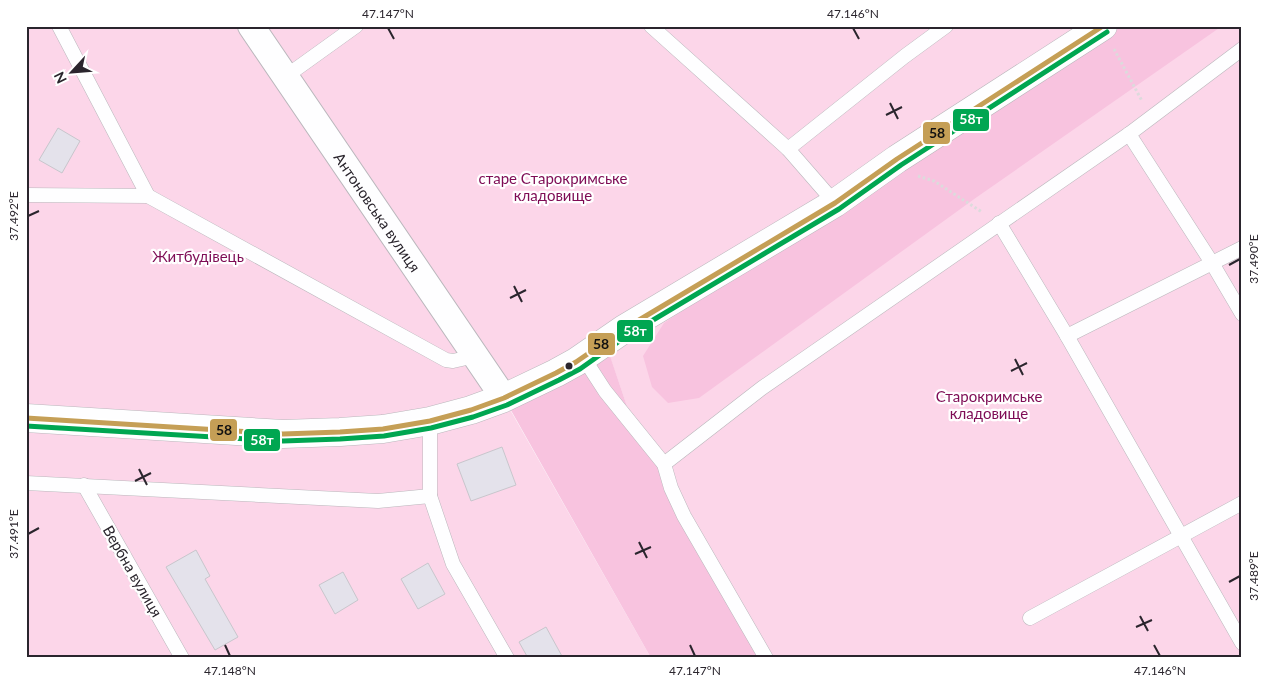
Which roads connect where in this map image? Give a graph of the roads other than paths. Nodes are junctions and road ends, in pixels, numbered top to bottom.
1 (59, 26) edge
2 (250, 26) edge
3 (356, 26) edge
4 (651, 26) edge
5 (946, 26) edge
6 (1102, 26) edge
7 (1242, 49) edge
8 (285, 77) junction
9 (1129, 134) junction
10 (788, 149) junction
11 (26, 195) edge
12 (148, 196) junction
13 (835, 203) junction
14 (999, 224) junction
15 (1242, 248) edge
16 (1212, 263) junction
17 (1242, 314) edge
18 (1067, 336) junction
19 (475, 356) junction
20 (583, 357) junction
21 (504, 398) junction
22 (26, 418) edge
23 (430, 421) junction
24 (664, 464) junction
25 (26, 483) edge
26 (84, 485) junction
27 (430, 496) junction
28 (1242, 503) edge
29 (1181, 536) junction
30 (1030, 618) dead end
31 (1242, 643) edge
32 (182, 658) edge
33 (507, 658) edge
34 (766, 658) edge

1 - 12 lane
2 - 8 street, Антоновська вулиця
3 - 8 lane
4 - 10 lane
5 - 10 lane
6 - 13 street
7 - 9 lane
8 - 19 street, Антоновська вулиця
9 - 14 lane
9 - 16 lane
10 - 13 lane
11 - 12 lane
12 - 19 lane
13 - 20 street
14 - 18 lane
14 - 24 lane
15 - 16 lane
16 - 17 lane
16 - 18 lane
18 - 29 lane
19 - 21 street, Антоновська вулиця
20 - 21 street
20 - 24 lane
21 - 23 street
22 - 23 street
23 - 27 lane
24 - 34 lane
25 - 26 lane
26 - 27 lane
26 - 32 lane, Вербна вулиця
27 - 33 lane
28 - 29 lane
29 - 30 lane
29 - 31 lane

